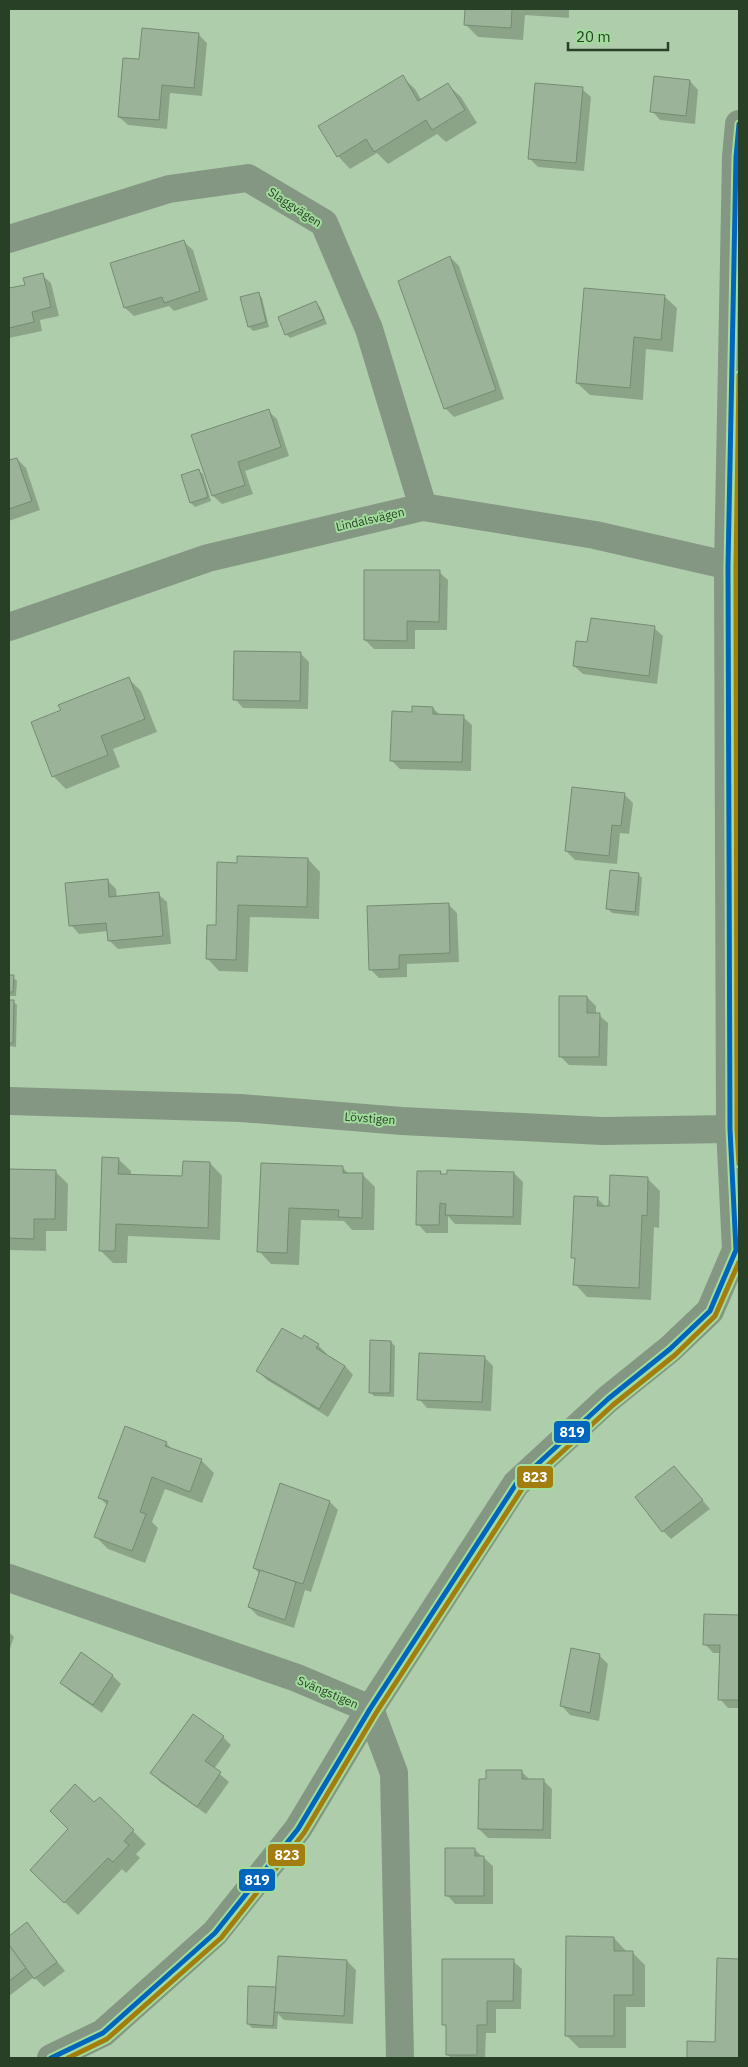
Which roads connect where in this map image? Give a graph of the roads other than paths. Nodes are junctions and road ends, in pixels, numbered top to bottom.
1 (739, 124) edge
2 (9, 238) edge
3 (423, 507) junction
4 (734, 568) edge
5 (9, 627) edge
6 (9, 1101) edge
7 (730, 1129) junction
8 (738, 1250) edge
9 (9, 1578) edge
10 (370, 1709) junction
11 (51, 2058) edge
12 (400, 2058) edge

1 - 4 street
2 - 3 street, Slaggvägen
3 - 4 street, Lindalsvägen
3 - 5 street, Lindalsvägen
4 - 7 street
6 - 7 street, Lövstigen
7 - 8 street
8 - 10 street
9 - 10 street, Svängstigen
10 - 11 street
10 - 12 street, Svängstigen

